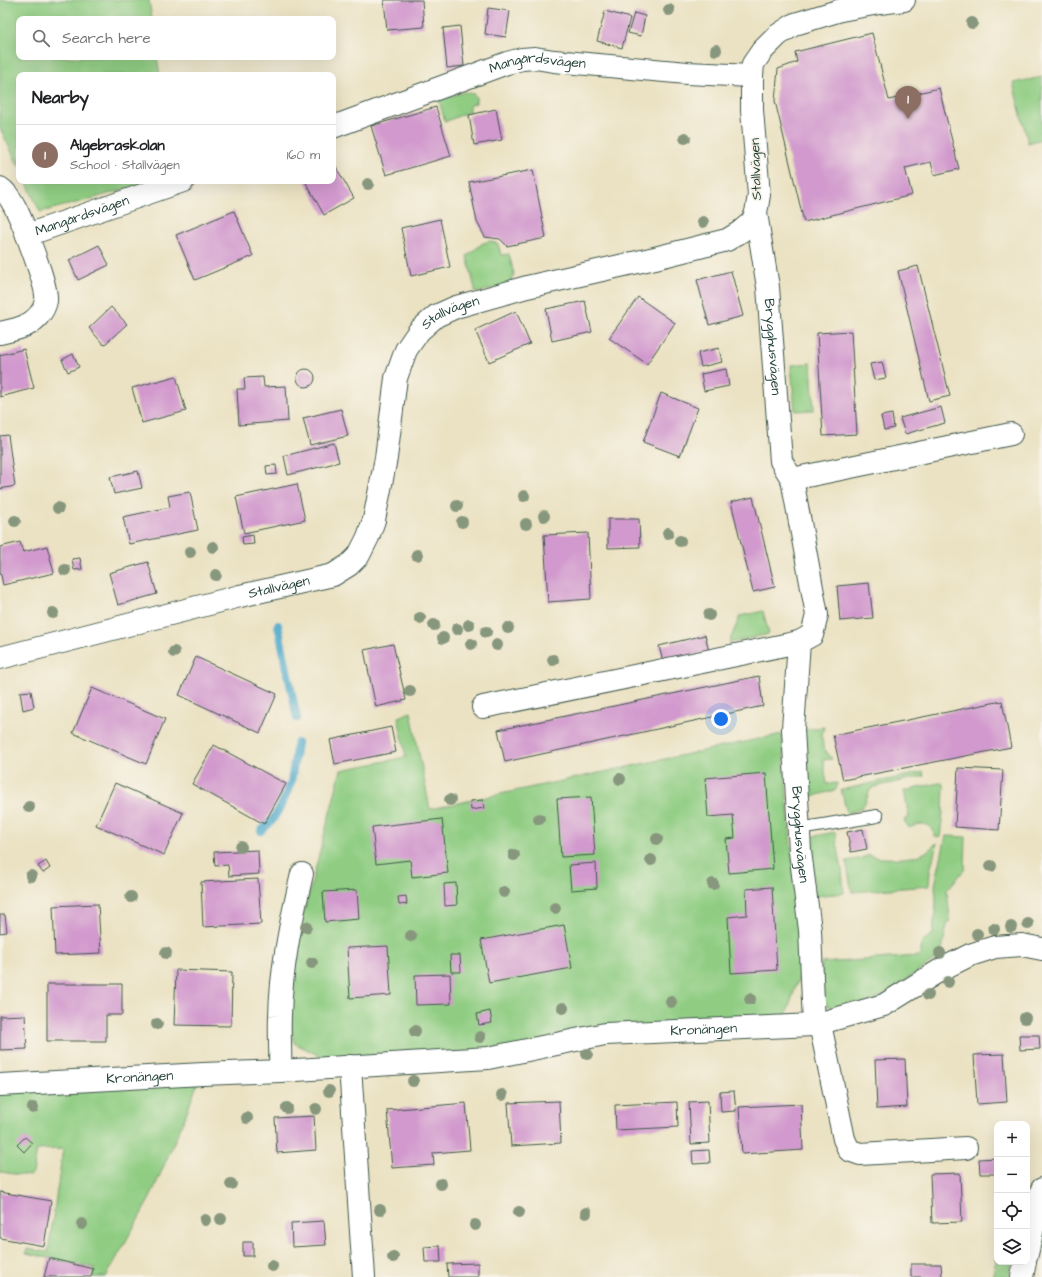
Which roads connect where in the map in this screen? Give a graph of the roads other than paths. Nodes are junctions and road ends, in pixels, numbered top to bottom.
1 (904, 0) edge
2 (878, 1) edge
3 (752, 76) junction
4 (336, 126) edge
5 (174, 184) edge
6 (0, 188) edge
7 (756, 213) junction
8 (27, 235) junction
9 (0, 333) edge
10 (1011, 434) dead end
11 (792, 480) junction
12 (799, 642) junction
13 (0, 658) edge
14 (483, 707) dead end
15 (877, 816) dead end
16 (799, 829) junction
17 (302, 874) dead end
18 (1042, 949) edge
19 (817, 1024) junction
20 (350, 1066) junction
21 (280, 1071) junction
22 (0, 1085) edge
23 (966, 1148) dead end
24 (1042, 1189) edge
25 (1030, 1241) edge
26 (1024, 1265) edge
27 (364, 1277) edge
28 (1022, 1277) edge

1 - 2 street, Stallvägen
2 - 3 street, Stallvägen
3 - 4 street, Mangårdsvägen
3 - 7 street, Stallvägen
5 - 8 street, Mangårdsvägen
6 - 8 street, Mangårdsvägen
7 - 11 street, Brygghusvägen
7 - 13 street, Stallvägen
8 - 9 street, Mangårdsvägen
10 - 11 street
11 - 12 street, Brygghusvägen
12 - 14 street, Brygghusvägen
12 - 16 street, Brygghusvägen
15 - 16 lane
16 - 19 street, Brygghusvägen
17 - 21 street
18 - 19 street, Kronängen
19 - 20 street, Kronängen
19 - 23 street, Brygghusvägen
20 - 21 street, Kronängen
20 - 27 street
21 - 22 street, Kronängen
24 - 25 street
26 - 28 street

